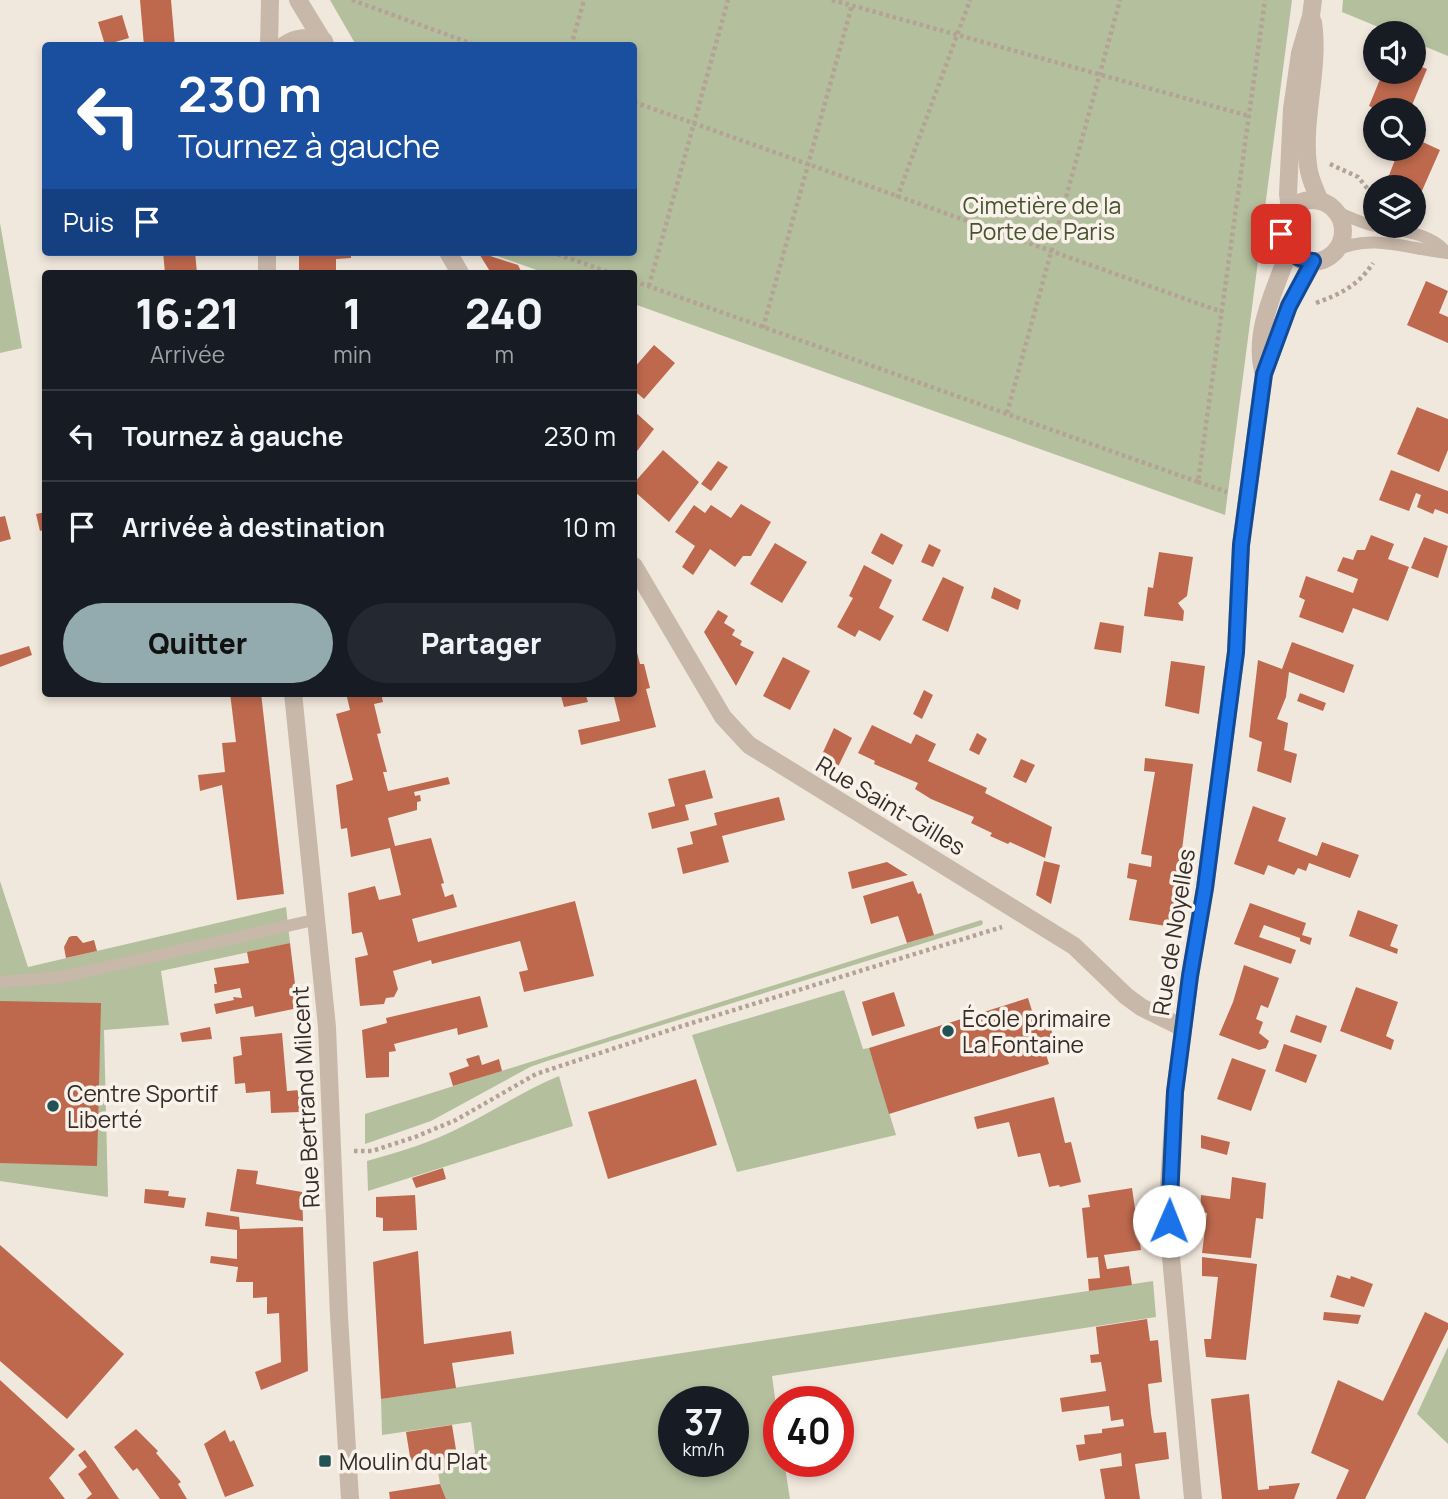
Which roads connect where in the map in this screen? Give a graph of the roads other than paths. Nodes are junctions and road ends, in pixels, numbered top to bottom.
1 (270, 0) edge
2 (298, 0) edge
3 (1312, 8) edge
4 (269, 42) edge
5 (289, 42) edge
6 (322, 42) edge
7 (324, 42) edge
8 (1328, 206) junction
9 (1290, 209) junction
10 (1289, 251) junction
11 (1335, 251) junction
12 (1448, 253) edge
13 (1313, 261) junction
14 (1264, 374) junction
15 (637, 571) edge
16 (293, 697) edge
17 (318, 919) junction
18 (0, 982) edge
19 (1183, 1028) junction
20 (350, 1499) edge
21 (1193, 1499) edge

1 - 4 street
2 - 7 street
3 - 8 street
3 - 9 street
5 - 6 street
8 - 9 street
8 - 11 street
8 - 12 lane
9 - 10 street
10 - 13 street
10 - 14 street, Rue de Noyelles
11 - 12 lane
11 - 13 street
13 - 14 street, Rue de Noyelles
14 - 19 street, Rue de Noyelles
15 - 19 street, Rue Saint-Gilles
16 - 17 street, Rue Bertrand Milcent
17 - 18 lane
17 - 20 street, Rue Bertrand Milcent
19 - 21 street, Rue de Noyelles

